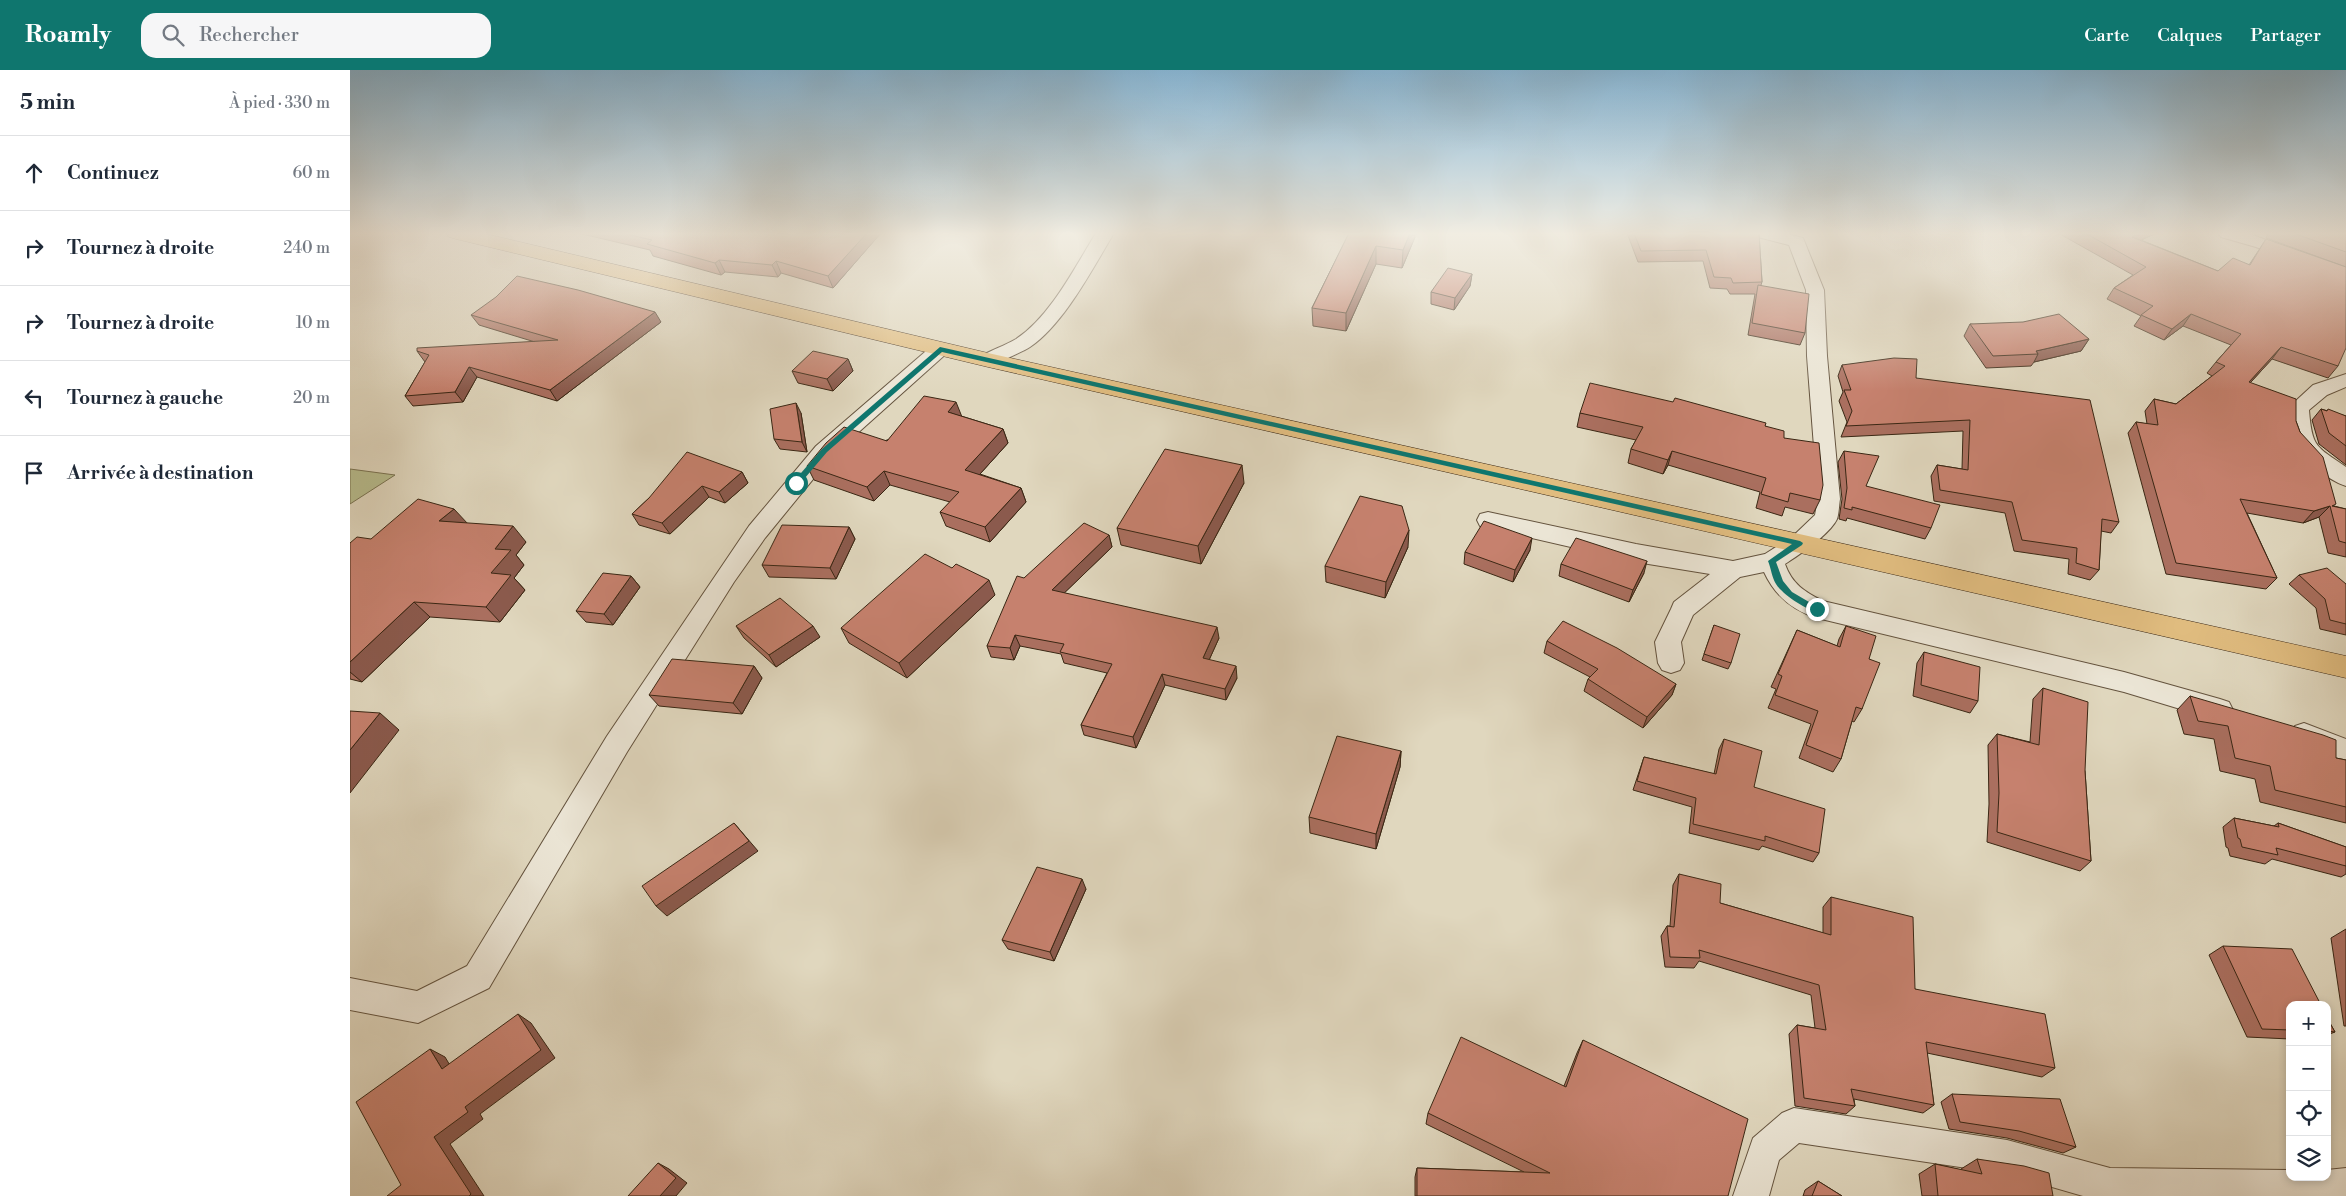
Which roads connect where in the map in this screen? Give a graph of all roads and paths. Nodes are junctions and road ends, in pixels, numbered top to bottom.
1 (675, 286) edge
2 (1073, 286) edge
3 (1813, 286) edge
4 (940, 349) junction
5 (988, 360) junction
6 (2346, 380) edge
7 (2346, 478) edge
8 (1488, 520) edge
9 (1800, 543) junction
10 (1772, 561) junction
11 (1734, 570) junction
12 (1671, 664) dead end
13 (2346, 667) edge
14 (2238, 716) edge
15 (2276, 726) edge
16 (2346, 751) edge
17 (350, 994) edge
18 (2346, 1186) edge
19 (2109, 1191) edge
20 (1751, 1196) edge

1 - 4 main road
2 - 5 street
3 - 9 street
4 - 5 main road
4 - 17 street
5 - 9 main road
6 - 7 street
8 - 11 street
9 - 10 street
9 - 13 main road
10 - 11 street
10 - 14 street
11 - 12 street
15 - 16 street
18 - 19 street
19 - 20 street

